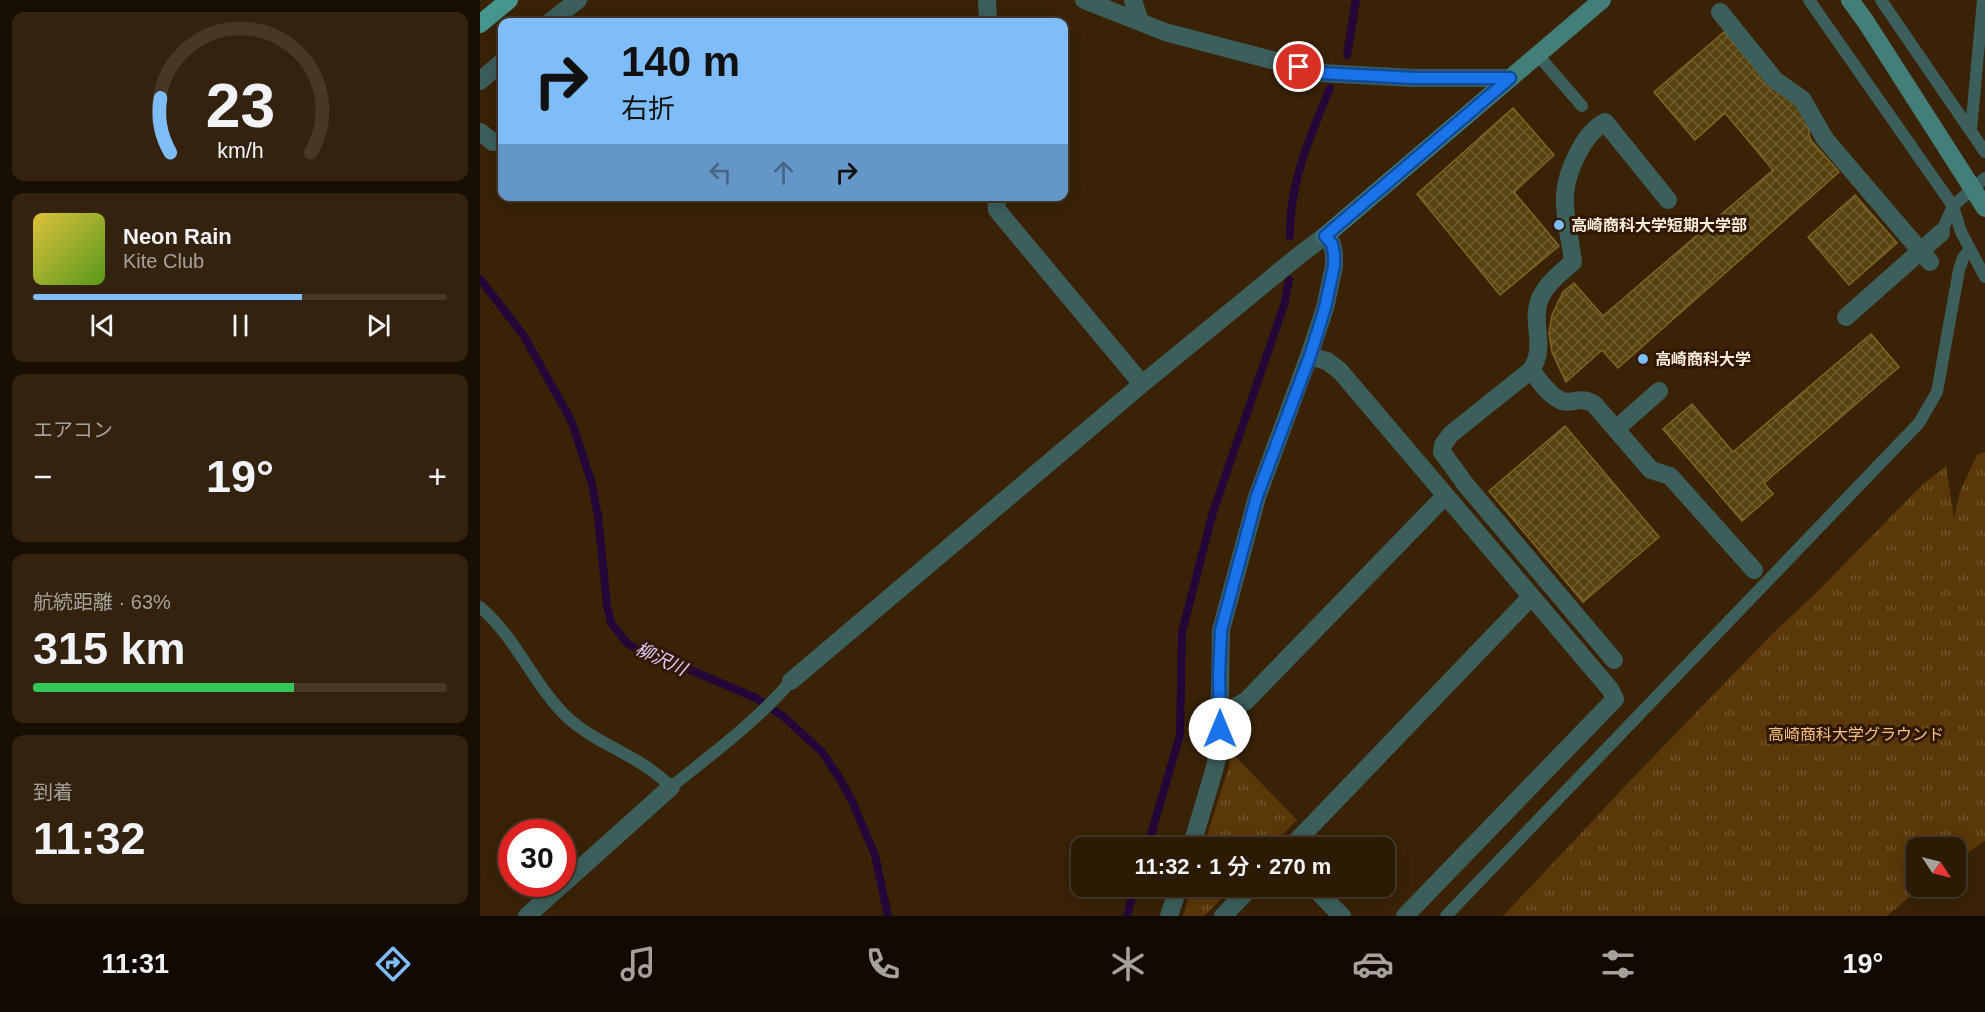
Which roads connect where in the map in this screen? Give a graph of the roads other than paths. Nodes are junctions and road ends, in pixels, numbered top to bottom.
1 (509, 0) edge
2 (578, 0) edge
3 (987, 0) edge
4 (1084, 0) edge
5 (1133, 0) edge
6 (1602, 0) edge
7 (1809, 0) edge
8 (1850, 0) edge
9 (1881, 0) edge
10 (1983, 0) edge
11 (1720, 12) dead end
12 (555, 18) edge
13 (988, 18) edge
14 (1140, 22) junction
15 (480, 24) edge
16 (1537, 54) junction
17 (498, 65) edge
18 (1510, 78) junction
19 (480, 81) edge
20 (1582, 106) dead end
21 (1971, 130) junction
22 (480, 132) edge
23 (498, 142) edge
24 (1985, 152) edge
25 (1979, 184) edge
26 (996, 201) edge
27 (1668, 201) dead end
28 (1953, 206) junction
29 (1985, 208) edge
30 (1941, 233) joint
31 (1325, 236) junction
32 (1970, 249) junction
33 (1926, 256) junction
34 (1985, 277) edge
35 (1845, 317) dead end
36 (1310, 356) junction
37 (1531, 370) junction
38 (1142, 384) junction
39 (1659, 391) dead end
40 (1616, 429) junction
41 (1445, 496) junction
42 (1754, 570) dead end
43 (1531, 597) junction
44 (480, 607) edge
45 (1614, 660) dead end
46 (791, 681) joint
47 (1221, 710) junction
48 (671, 787) junction
49 (1194, 837) edge
50 (1301, 837) edge
51 (1175, 897) edge
52 (1241, 897) edge
53 (1323, 897) edge
54 (527, 916) edge
55 (1169, 916) edge
56 (1223, 916) edge
57 (1342, 916) edge
58 (1405, 916) edge
59 (1446, 916) edge

1 - 15 main road
2 - 12 street
3 - 13 street
4 - 14 street
5 - 14 street
6 - 16 street
7 - 28 lane
8 - 25 street
9 - 21 lane
10 - 21 lane
11 - 33 street
14 - 18 street
16 - 18 street
16 - 20 lane
17 - 19 street
18 - 31 street
21 - 24 lane
22 - 23 street
25 - 28 lane
25 - 29 street
26 - 38 street
27 - 37 street
28 - 30 lane
28 - 32 lane
30 - 33 street
31 - 36 street
31 - 38 street
32 - 34 lane
32 - 59 lane
33 - 35 street
36 - 41 street
36 - 47 street
37 - 40 street
37 - 45 street
38 - 46 street
39 - 40 street
40 - 42 street
41 - 43 street
41 - 47 street
43 - 50 street
43 - 58 street
44 - 48 lane
46 - 48 lane
47 - 49 street
48 - 54 street
51 - 55 street
52 - 56 street
53 - 57 street

